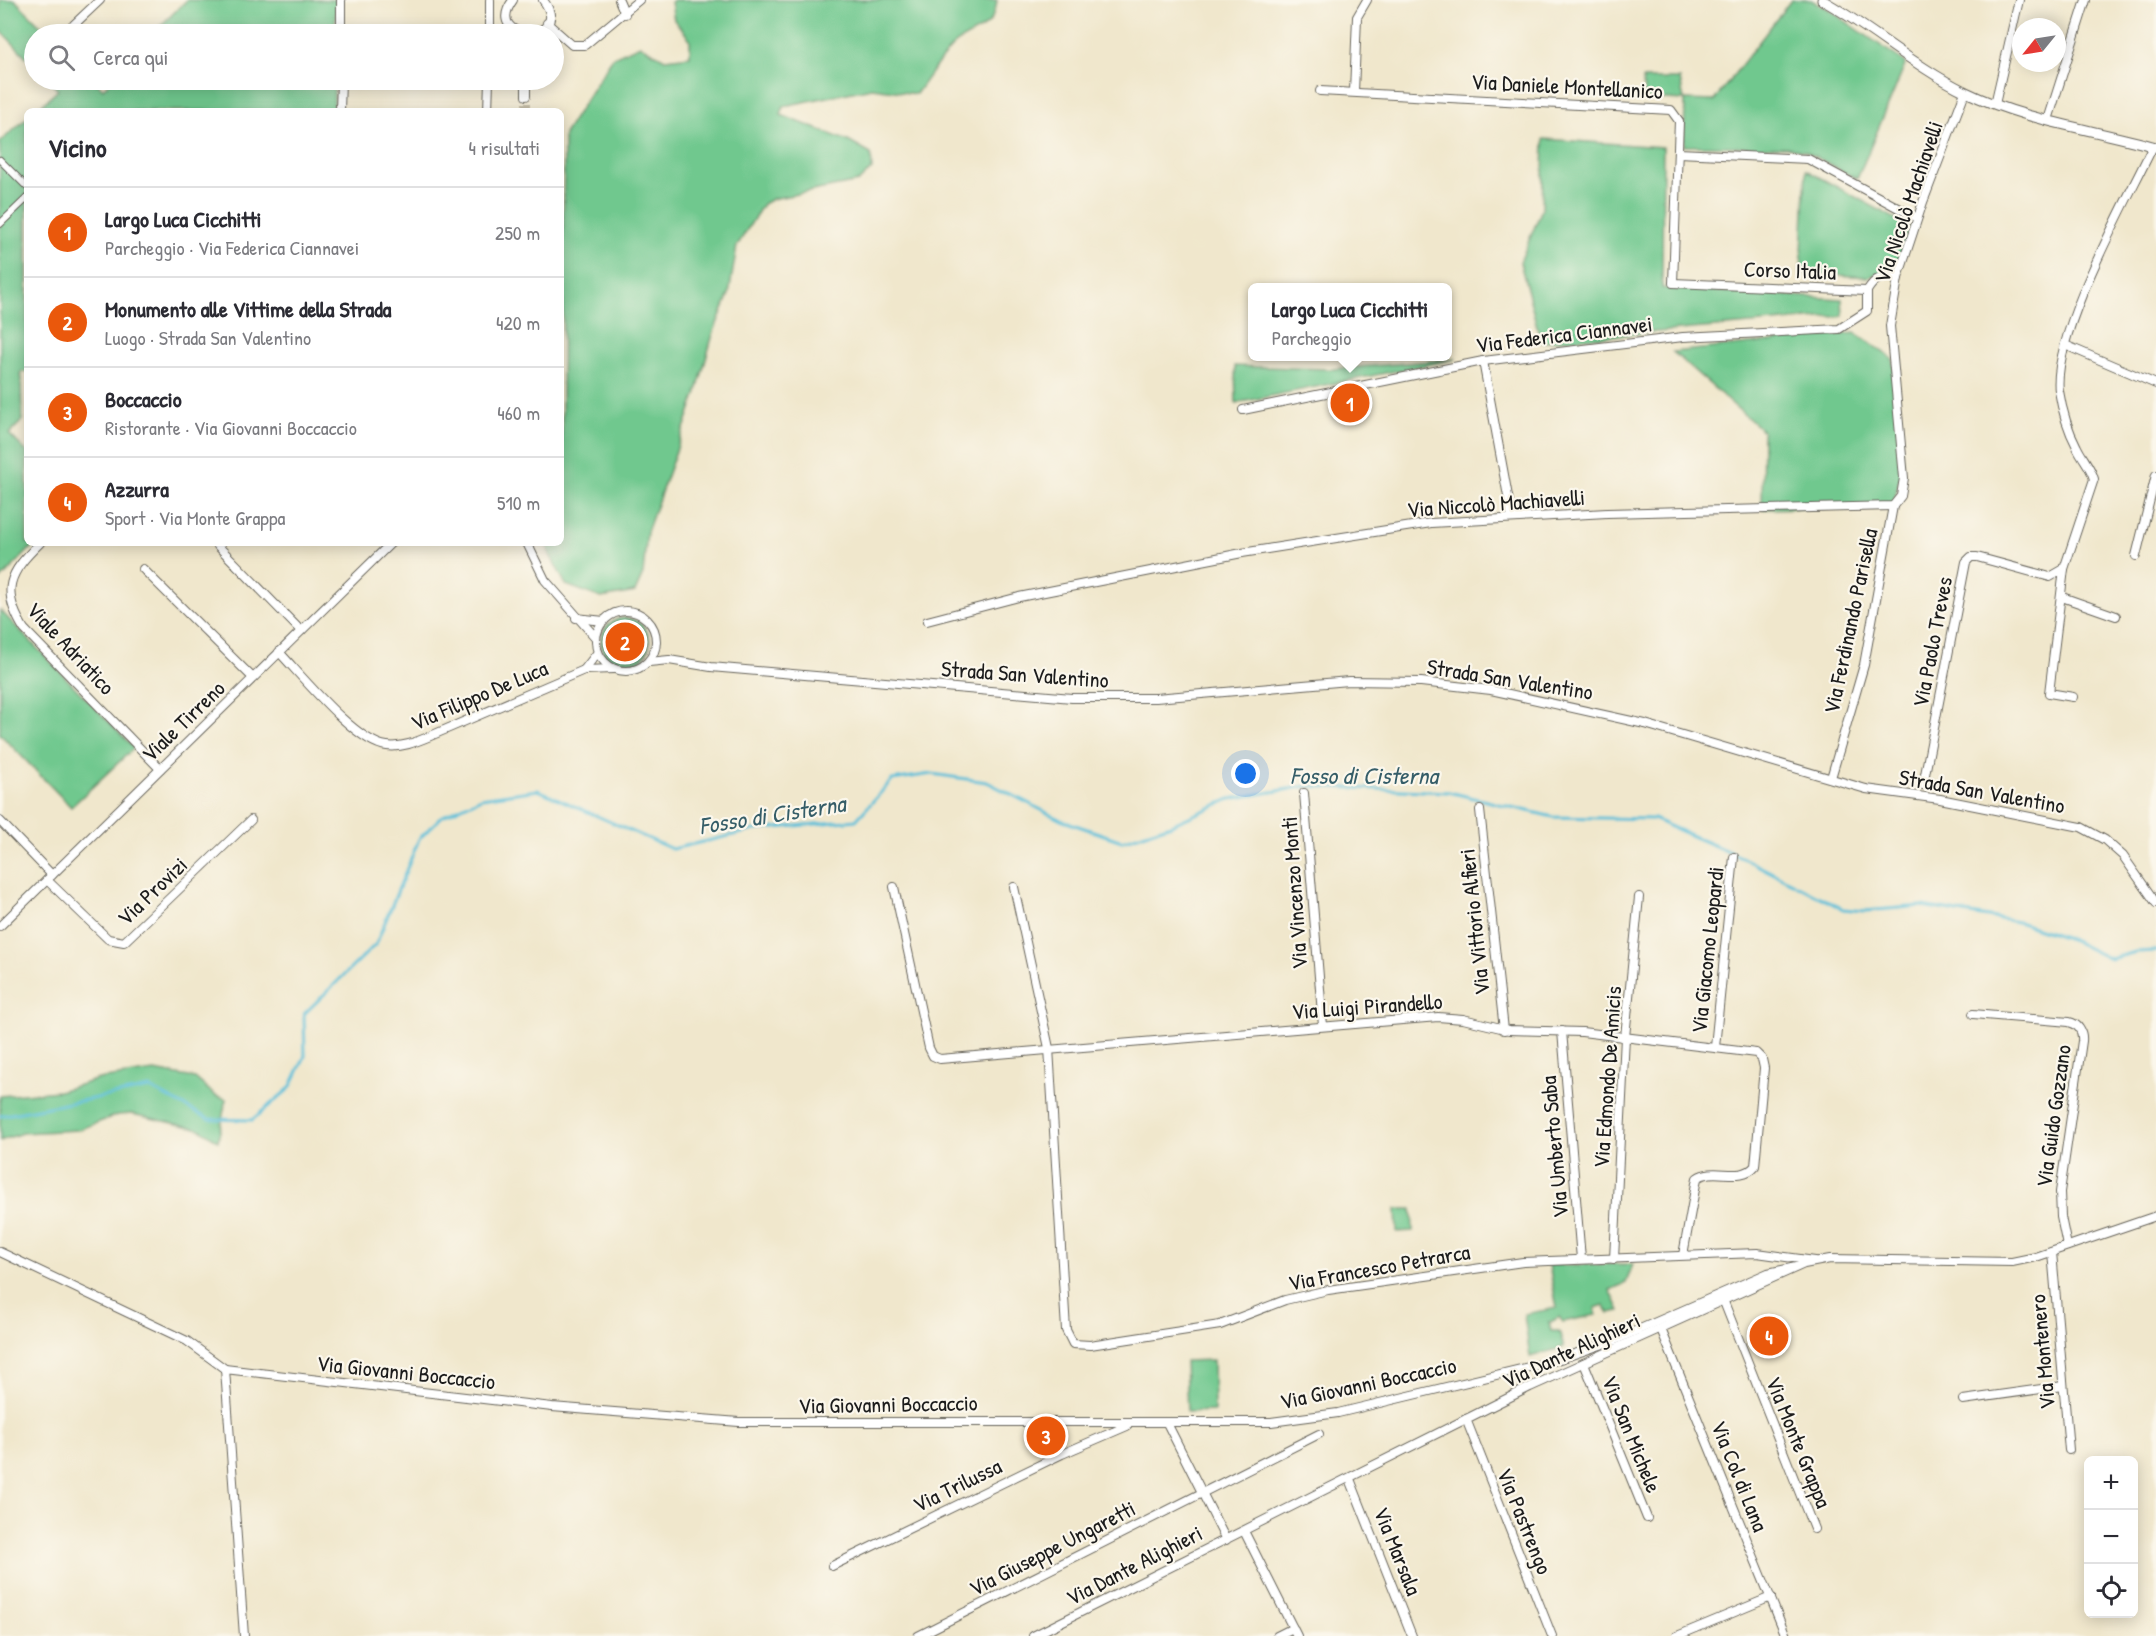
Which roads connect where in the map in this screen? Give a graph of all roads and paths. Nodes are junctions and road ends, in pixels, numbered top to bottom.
1 (100, 0) edge
2 (342, 0) edge
3 (490, 0) edge
4 (513, 0) edge
5 (543, 0) edge
6 (619, 0) edge
7 (639, 0) edge
8 (1367, 0) edge
9 (1822, 0) edge
10 (2019, 0) edge
11 (2086, 0) edge
12 (625, 14) junction
13 (547, 23) edge
14 (75, 24) edge
15 (341, 24) edge
16 (490, 24) edge
17 (511, 24) edge
18 (564, 39) edge
19 (341, 90) edge
20 (489, 90) edge
21 (526, 90) edge
22 (1320, 91) dead end
23 (1354, 92) junction
24 (1965, 92) junction
25 (526, 96) tunnel mouth
26 (1995, 104) junction
27 (340, 108) edge
28 (488, 108) edge
29 (2048, 120) junction
30 (2155, 146) edge
31 (1678, 153) junction
32 (0, 160) edge
33 (24, 184) edge
34 (24, 201) edge
35 (1917, 218) junction
36 (0, 224) edge
37 (1898, 278) junction
38 (1673, 283) joint
39 (1867, 291) junction
40 (2065, 345) junction
41 (1483, 361) junction
42 (2156, 384) edge
43 (1243, 410) dead end
44 (2156, 475) edge
45 (1893, 506) junction
46 (1512, 518) junction
47 (37, 546) edge
48 (218, 546) dead end
49 (388, 546) edge
50 (528, 546) edge
51 (2136, 556) dead end
52 (143, 569) dead end
53 (2064, 569) junction
54 (2062, 597) junction
55 (2116, 616) dead end
56 (576, 618) junction
57 (604, 621) junction
58 (927, 621) dead end
59 (301, 631) junction
60 (596, 638) junction
61 (656, 645) junction
62 (279, 652) junction
63 (598, 652) junction
64 (669, 660) junction
65 (649, 662) junction
66 (614, 669) junction
67 (584, 670) junction
68 (253, 678) junction
69 (2073, 697) dead end
70 (160, 769) junction
71 (1831, 778) junction
72 (1923, 785) dead end
73 (1304, 793) dead end
74 (1480, 810) dead end
75 (251, 820) dead end
76 (0, 821) edge
77 (1734, 857) dead end
78 (50, 877) junction
79 (894, 887) dead end
80 (1014, 887) dead end
81 (1639, 897) dead end
82 (2156, 903) edge
83 (0, 926) edge
84 (1972, 1014) dead end
85 (1323, 1026) junction
86 (1504, 1030) junction
87 (1562, 1031) junction
88 (1625, 1037) junction
89 (1715, 1047) junction
90 (1049, 1048) junction
91 (2156, 1216) edge
92 (2067, 1246) junction
93 (0, 1252) edge
94 (2052, 1252) junction
95 (1683, 1255) junction
96 (1581, 1259) junction
97 (1614, 1259) junction
98 (1815, 1261) junction
99 (1796, 1267) junction
100 (1724, 1302) junction
101 (1660, 1329) junction
102 (1584, 1363) junction
103 (225, 1369) junction
104 (2063, 1386) junction
105 (1963, 1400) dead end
106 (1466, 1419) junction
107 (1167, 1423) junction
108 (1131, 1424) junction
109 (1319, 1434) dead end
110 (2069, 1450) dead end
111 (1350, 1479) junction
112 (1203, 1493) junction
113 (1647, 1518) dead end
114 (1814, 1528) dead end
115 (1244, 1531) junction
116 (1226, 1540) junction
117 (832, 1566) dead end
118 (1771, 1597) junction
119 (1295, 1632) edge
120 (244, 1636) edge
121 (918, 1636) edge
122 (1033, 1636) edge
123 (1277, 1636) edge
124 (1412, 1636) edge
125 (1552, 1636) edge
126 (1677, 1636) edge
127 (1786, 1636) edge

1 - 14 street
2 - 15 street
3 - 16 street
4 - 17 street
5 - 13 street
6 - 12 street
7 - 12 street
8 - 23 street
9 - 24 street
10 - 26 street
11 - 29 street
12 - 18 street
19 - 27 street
20 - 28 street
21 - 25 street
22 - 23 street, Via Daniele Montellanico
23 - 31 street, Via Daniele Montellanico
24 - 26 street
24 - 35 street, Via Nicolò Machiavelli
26 - 29 street
29 - 30 street
30 - 40 street
31 - 35 street
31 - 38 street, Via Daniele Montellanico
32 - 33 street
34 - 36 street
35 - 37 street, Via Nicolò Machiavelli
37 - 39 street, Corso Italia
37 - 45 street, Via Nicolò Machiavelli
38 - 39 street, Corso Italia
39 - 41 street, Via Federica Ciannavei
40 - 42 street
40 - 53 street
41 - 43 street, Via Federica Ciannavei
41 - 46 street
44 - 51 street
45 - 46 street, Via Niccolò Machiavelli
45 - 71 street, Via Ferdinando Parisella
46 - 58 street, Via Niccolò Machiavelli
47 - 70 street, Viale Adriatico
48 - 59 street
49 - 59 street, Viale Tirreno
50 - 56 street
52 - 68 street
53 - 54 street
53 - 72 street, Via Paolo Treves
54 - 55 street
54 - 69 street
56 - 57 street
56 - 60 street
57 - 60 street
57 - 61 street
59 - 62 street, Viale Tirreno
60 - 63 street
61 - 64 street
61 - 65 street
62 - 67 street, Via Filippo De Luca
62 - 68 street, Viale Tirreno
63 - 66 street
63 - 67 street
64 - 65 street, Strada San Valentino
64 - 71 street, Strada San Valentino
65 - 66 street
66 - 67 street
68 - 70 street, Viale Tirreno
70 - 78 street, Viale Tirreno
71 - 82 street, Strada San Valentino
73 - 85 street, Via Vincenzo Monti
74 - 86 street, Via Vittorio Alfieri
75 - 78 street, Via Provizi
76 - 78 street
77 - 89 street, Via Giacomo Leopardi
78 - 83 street, Viale Tirreno
79 - 90 street, Via Luigi Pirandello
80 - 90 street
81 - 88 street, Via Edmondo De Amicis
84 - 92 street, Via Guido Gozzano
85 - 86 street, Via Luigi Pirandello
85 - 90 street, Via Luigi Pirandello
86 - 87 street, Via Luigi Pirandello
87 - 88 street, Via Luigi Pirandello
87 - 96 street, Via Umberto Saba
88 - 89 street, Via Luigi Pirandello
88 - 97 street, Via Edmondo De Amicis
89 - 95 street, Via Luigi Pirandello
90 - 96 street, Via Francesco Petrarca
91 - 92 street, Via Dante Alighieri
92 - 94 street, Via Dante Alighieri
93 - 103 street
94 - 98 street, Via Dante Alighieri
94 - 104 street, Via Montenero
95 - 97 street, Via Francesco Petrarca
95 - 98 street, Via Francesco Petrarca
96 - 97 street, Via Francesco Petrarca
98 - 99 street, Via Dante Alighieri
99 - 100 street, Via Dante Alighieri
99 - 107 street, Via Giovanni Boccaccio
100 - 101 street, Via Dante Alighieri
100 - 114 street, Via Monte Grappa
101 - 102 street, Via Dante Alighieri
101 - 118 street, Via Col di Lana
102 - 106 street, Via Dante Alighieri
102 - 113 street, Via San Michele
103 - 108 street, Via Giovanni Boccaccio
103 - 120 street
104 - 105 street
104 - 110 street, Via Montenero
106 - 111 street, Via Dante Alighieri
106 - 125 street, Via Pastrengo
107 - 108 street, Via Giovanni Boccaccio
107 - 112 street
108 - 117 street, Via Trilussa
109 - 112 street, Via Giuseppe Ungaretti
111 - 115 street, Via Dante Alighieri
111 - 124 street, Via Marsala
112 - 116 street
112 - 121 street, Via Giuseppe Ungaretti
115 - 116 street, Via Dante Alighieri
115 - 119 street
116 - 122 street, Via Dante Alighieri
118 - 126 street
118 - 127 street, Via Col di Lana
119 - 123 street

